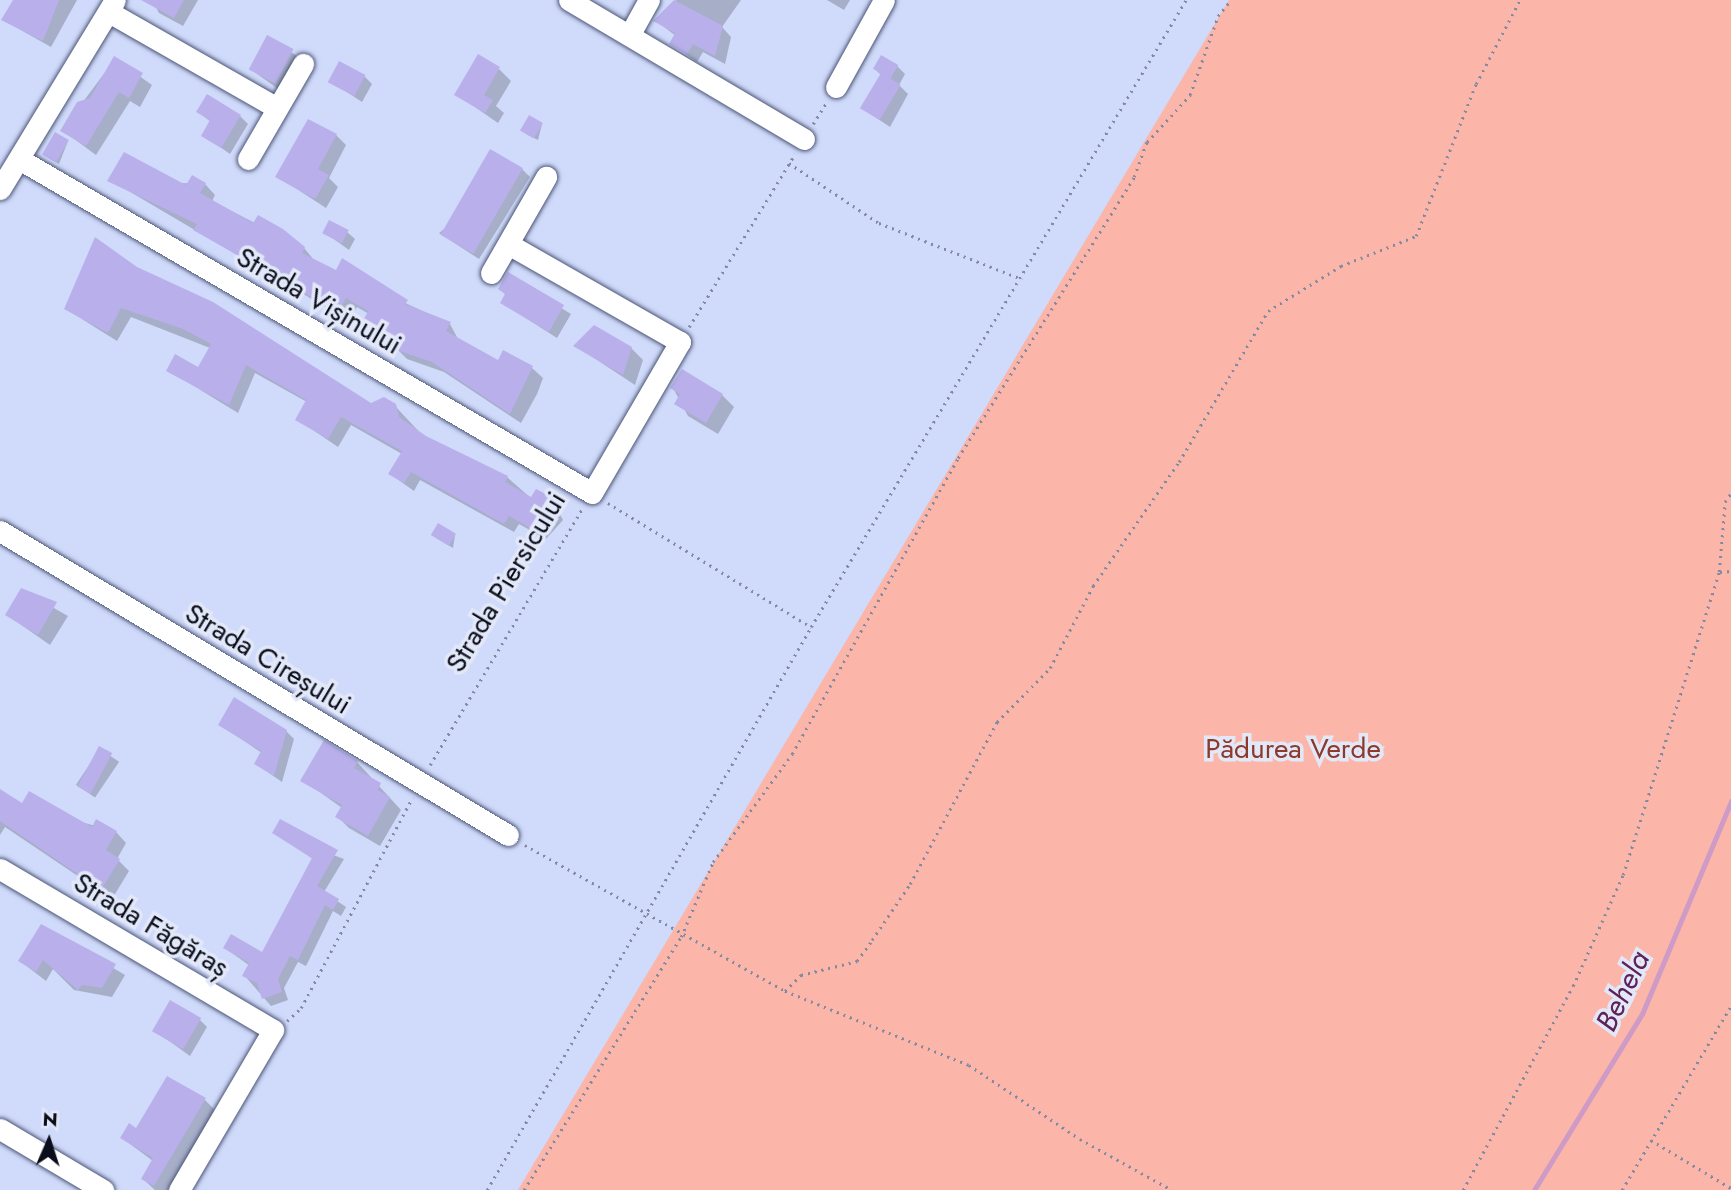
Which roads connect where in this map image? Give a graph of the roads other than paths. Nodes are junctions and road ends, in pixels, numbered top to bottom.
1 (569, 0) edge
2 (649, 0) edge
3 (884, 0) edge
4 (112, 6) edge
5 (630, 34) junction
6 (303, 64) dead end
7 (836, 86) road end
8 (277, 108) junction
9 (804, 138) road end
10 (19, 159) junction
11 (248, 159) dead end
12 (546, 177) dead end
13 (0, 189) edge
14 (508, 244) junction
15 (491, 273) dead end
16 (592, 493) joint
17 (0, 531) edge
18 (508, 835) road end
19 (0, 869) edge
20 (0, 1129) edge
21 (103, 1190) edge
22 (179, 1190) edge

1 - 5 street
2 - 5 street
3 - 7 street
4 - 8 street
4 - 10 street
5 - 9 street
6 - 8 street
8 - 11 street
10 - 13 street
10 - 16 street, Strada Vișinului
12 - 14 street
14 - 15 street
14 - 16 street, Strada Piersicului
17 - 18 street, Strada Cireșului
19 - 22 street, Strada Făgăraș
20 - 21 street

